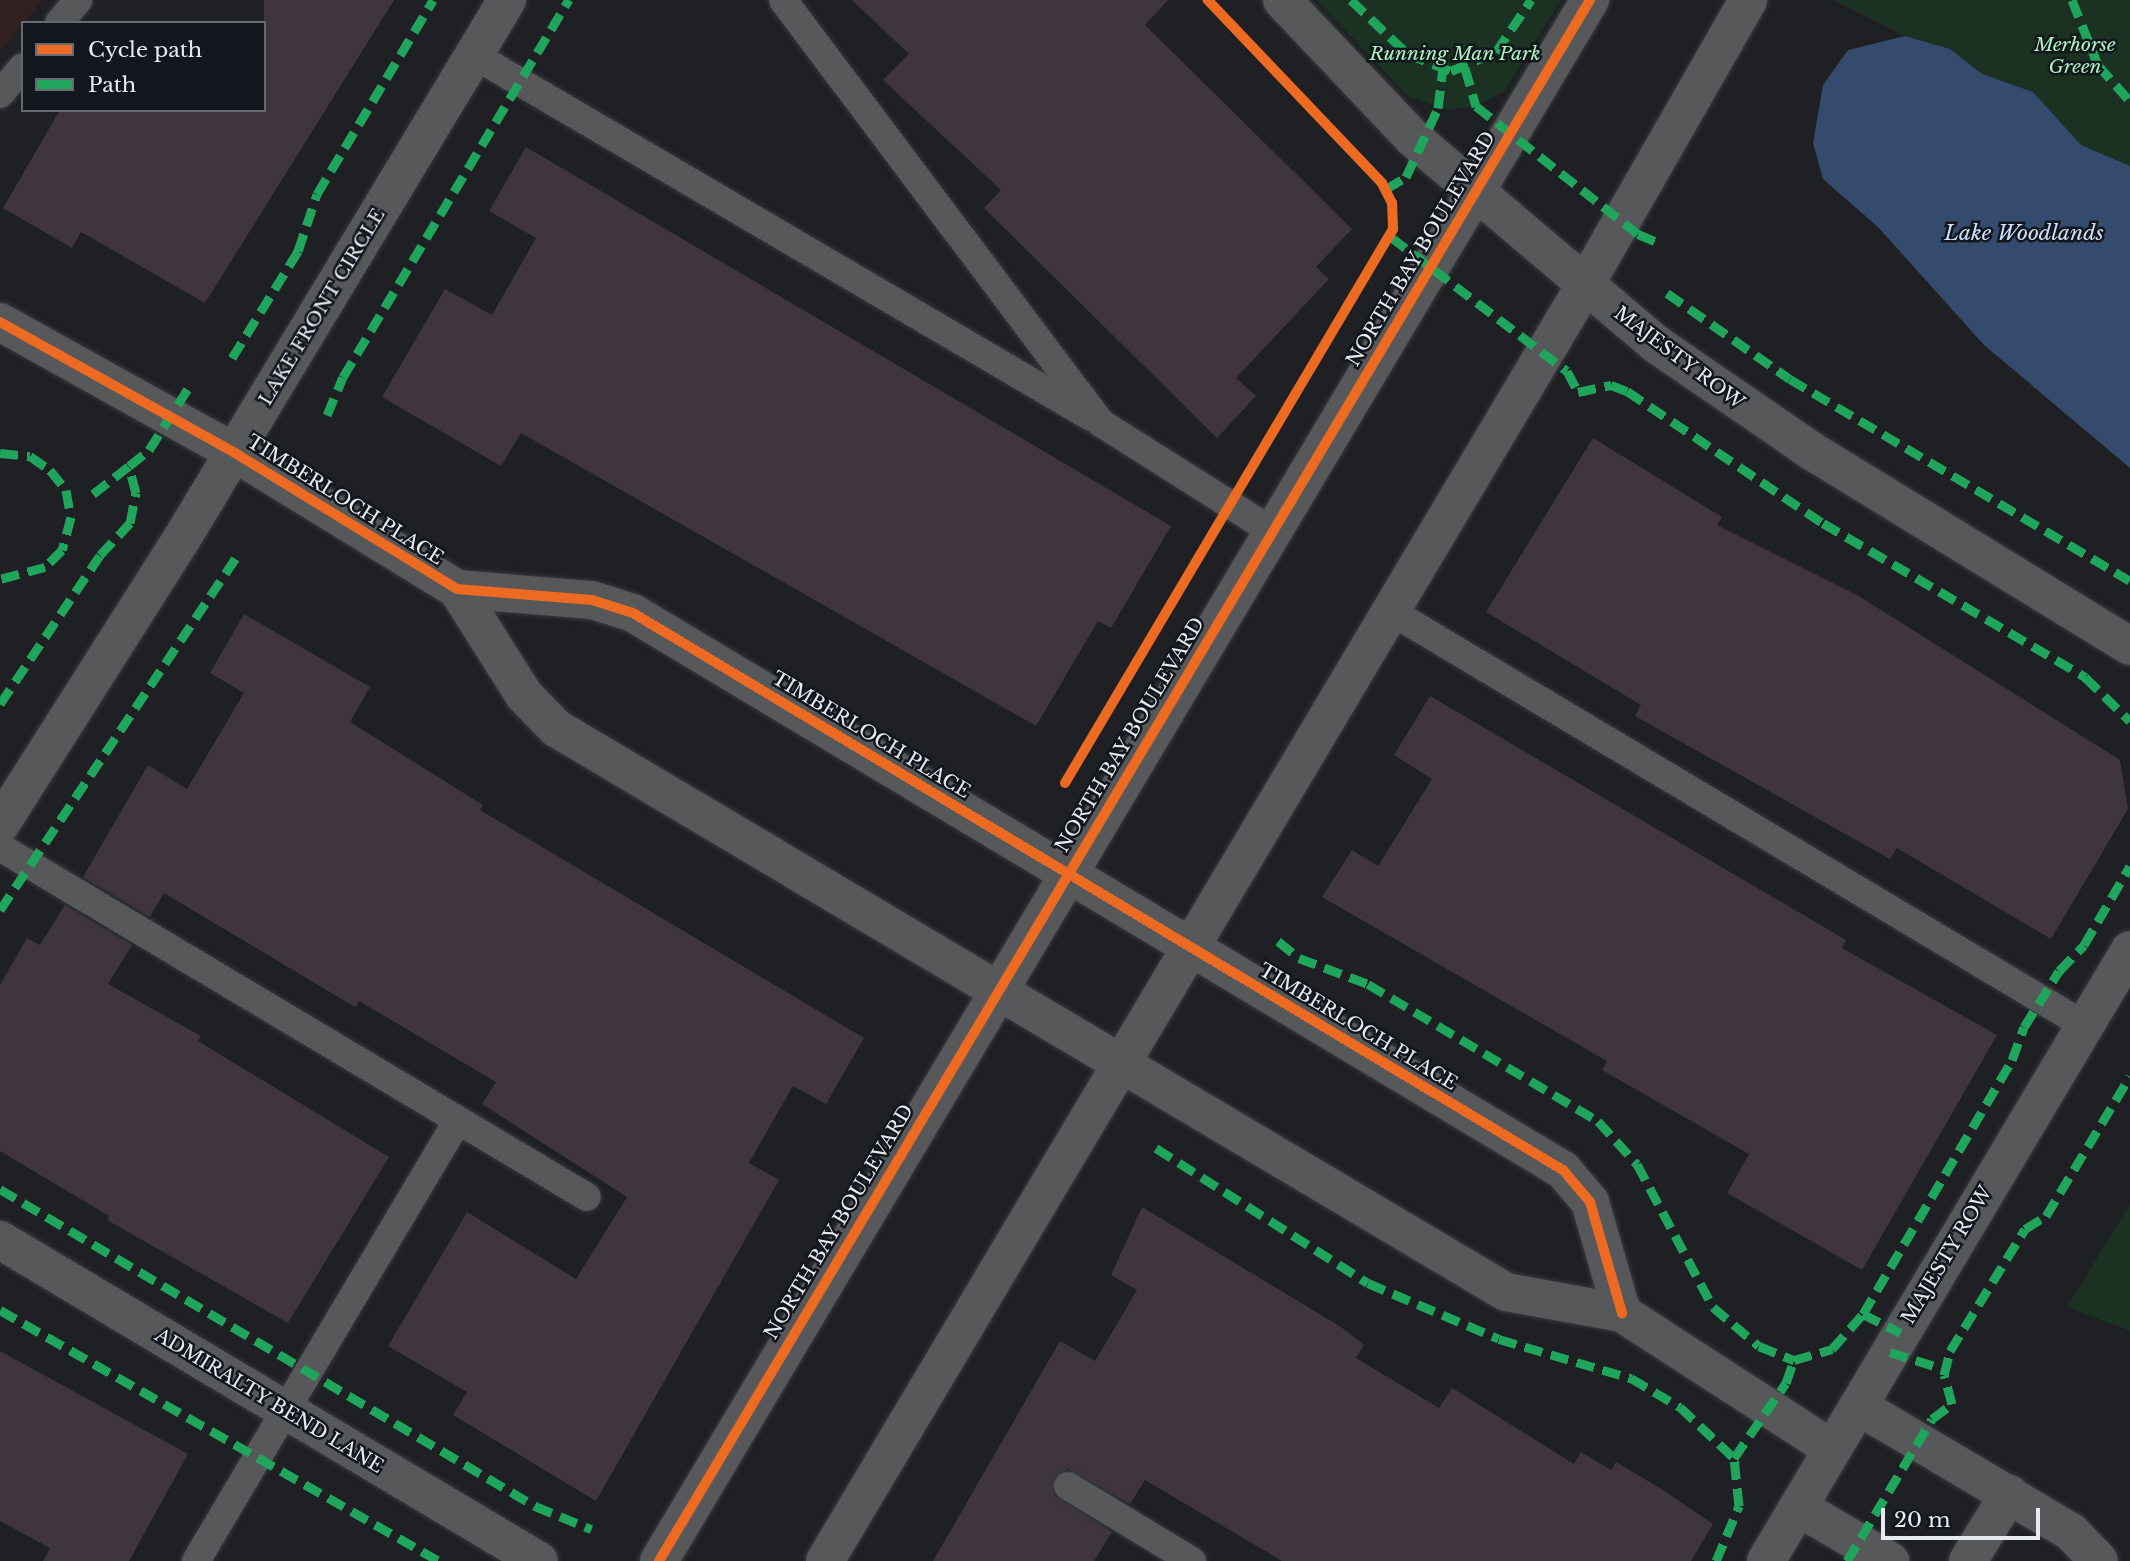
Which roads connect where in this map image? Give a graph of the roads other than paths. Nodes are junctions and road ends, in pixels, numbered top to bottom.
1 (78, 0) edge
2 (507, 0) edge
3 (783, 0) edge
4 (1282, 0) edge
5 (1590, 0) edge
6 (1748, 0) edge
7 (61, 21) edge
8 (474, 55) junction
9 (21, 68) edge
10 (0, 94) edge
11 (1476, 192) junction
12 (1585, 285) junction
13 (0, 322) edge
14 (1101, 424) junction
15 (235, 453) junction
16 (1272, 531) junction
17 (457, 589) junction
18 (1387, 609) junction
19 (2130, 646) edge
20 (0, 825) edge
21 (0, 847) edge
22 (1068, 874) junction
23 (1189, 946) junction
24 (2130, 950) edge
25 (997, 991) junction
26 (2084, 1025) junction
27 (1119, 1064) junction
28 (458, 1120) junction
29 (587, 1197) dead end
30 (0, 1240) edge
31 (1622, 1313) junction
32 (1858, 1406) junction
33 (286, 1411) junction
34 (1832, 1449) junction
35 (1068, 1486) dead end
36 (2009, 1494) junction
37 (1798, 1507) junction
38 (197, 1561) edge
39 (539, 1561) edge
40 (659, 1561) edge
41 (825, 1561) edge
42 (1192, 1561) edge
43 (1766, 1561) edge
44 (1890, 1561) edge
45 (1968, 1561) edge
46 (2099, 1561) edge

1 - 7 lane
2 - 8 street, LAKE FRONT CIRCLE
3 - 14 lane
4 - 11 street, MAJESTY ROW
5 - 11 street, NORTH BAY BOULEVARD
6 - 12 street
8 - 14 lane
8 - 15 street, LAKE FRONT CIRCLE
9 - 10 lane
11 - 12 street, MAJESTY ROW
11 - 16 street, NORTH BAY BOULEVARD
12 - 18 street
12 - 19 street, MAJESTY ROW
13 - 15 street, TIMBERLOCH PLACE
14 - 16 lane
15 - 17 street, TIMBERLOCH PLACE
15 - 20 street, LAKE FRONT CIRCLE
16 - 22 street, NORTH BAY BOULEVARD
17 - 22 street, TIMBERLOCH PLACE
17 - 25 street, TIMBERLOCH PLACE
18 - 23 street
18 - 26 lane
21 - 28 lane
22 - 23 street, TIMBERLOCH PLACE
22 - 25 street, NORTH BAY BOULEVARD
23 - 27 street
23 - 31 street, TIMBERLOCH PLACE
24 - 26 street, MAJESTY ROW
25 - 27 street, TIMBERLOCH PLACE
25 - 40 street, NORTH BAY BOULEVARD
26 - 32 street, MAJESTY ROW
27 - 31 street, TIMBERLOCH PLACE
27 - 41 street
28 - 29 lane
28 - 33 lane
30 - 33 street, ADMIRALTY BEND LANE
31 - 34 street, TIMBERLOCH PLACE
32 - 34 street, MAJESTY ROW
32 - 36 street
33 - 38 lane
33 - 39 street, ADMIRALTY BEND LANE
34 - 37 street, MAJESTY ROW
35 - 42 lane
36 - 45 street
36 - 46 street
37 - 43 street, MAJESTY ROW
37 - 44 street

